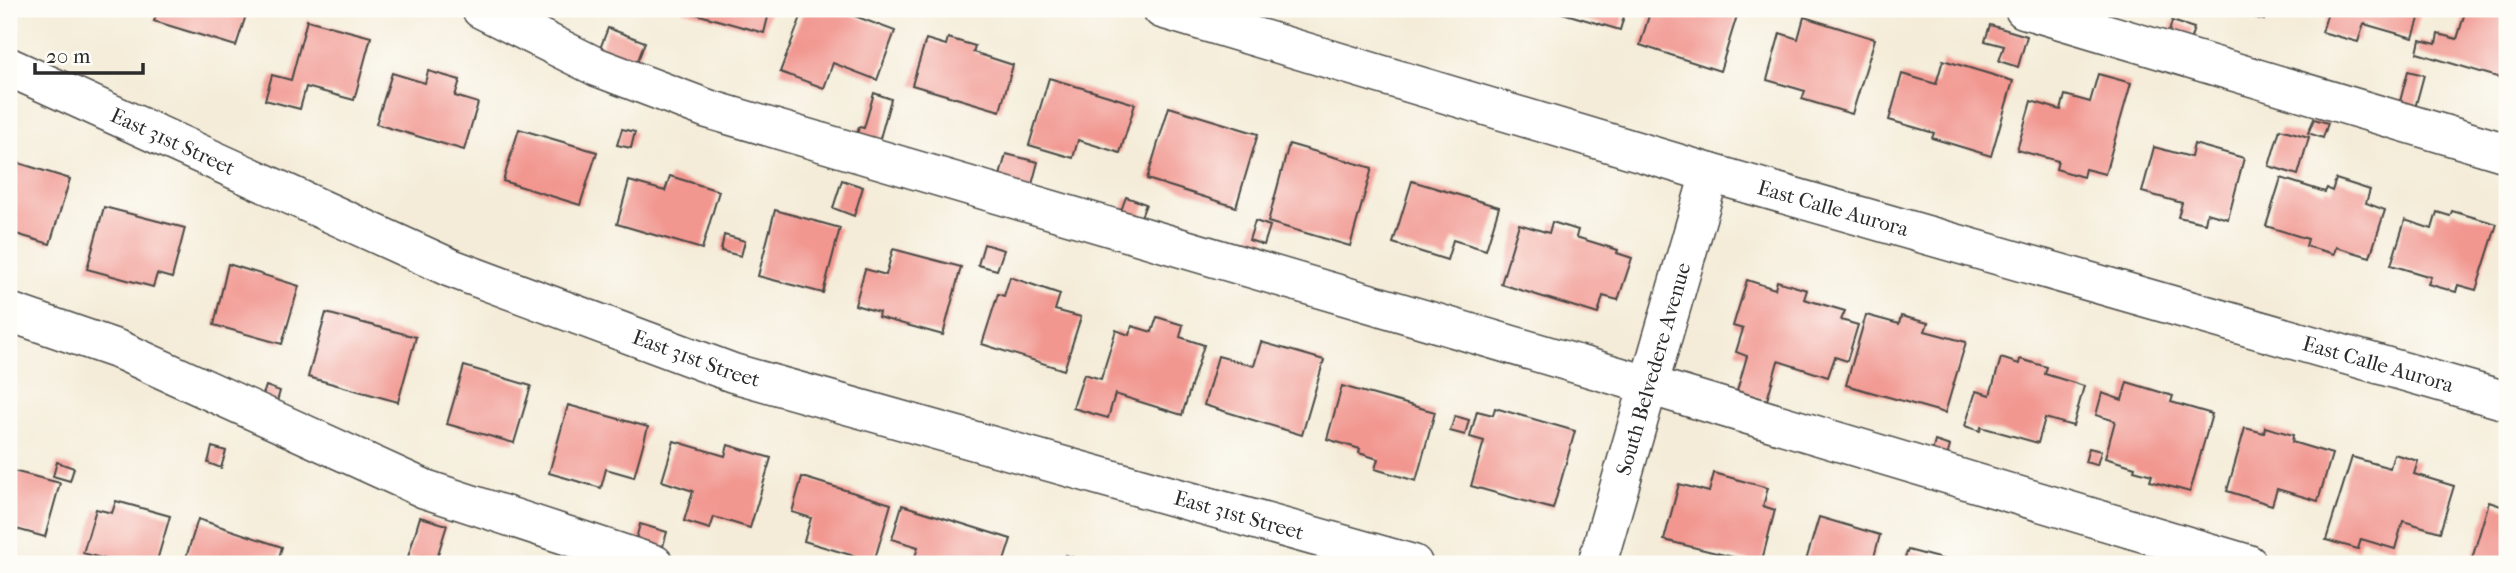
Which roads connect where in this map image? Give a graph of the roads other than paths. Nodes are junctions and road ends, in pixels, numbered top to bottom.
1 (481, 9) edge
2 (1162, 9) edge
3 (2024, 9) edge
4 (9, 66) edge
5 (2507, 152) edge
6 (1710, 173) junction
7 (9, 312) edge
8 (1648, 385) junction
9 (2507, 401) edge
10 (654, 564) edge
11 (1413, 564) edge
12 (1597, 564) edge
13 (2248, 564) edge

1 - 8 street
2 - 6 street, East Calle Aurora
3 - 5 street
4 - 11 street, East 31st Street
6 - 8 street, South Belvedere Avenue
6 - 9 street, East Calle Aurora
7 - 10 street
8 - 12 street, South Belvedere Avenue
8 - 13 street

